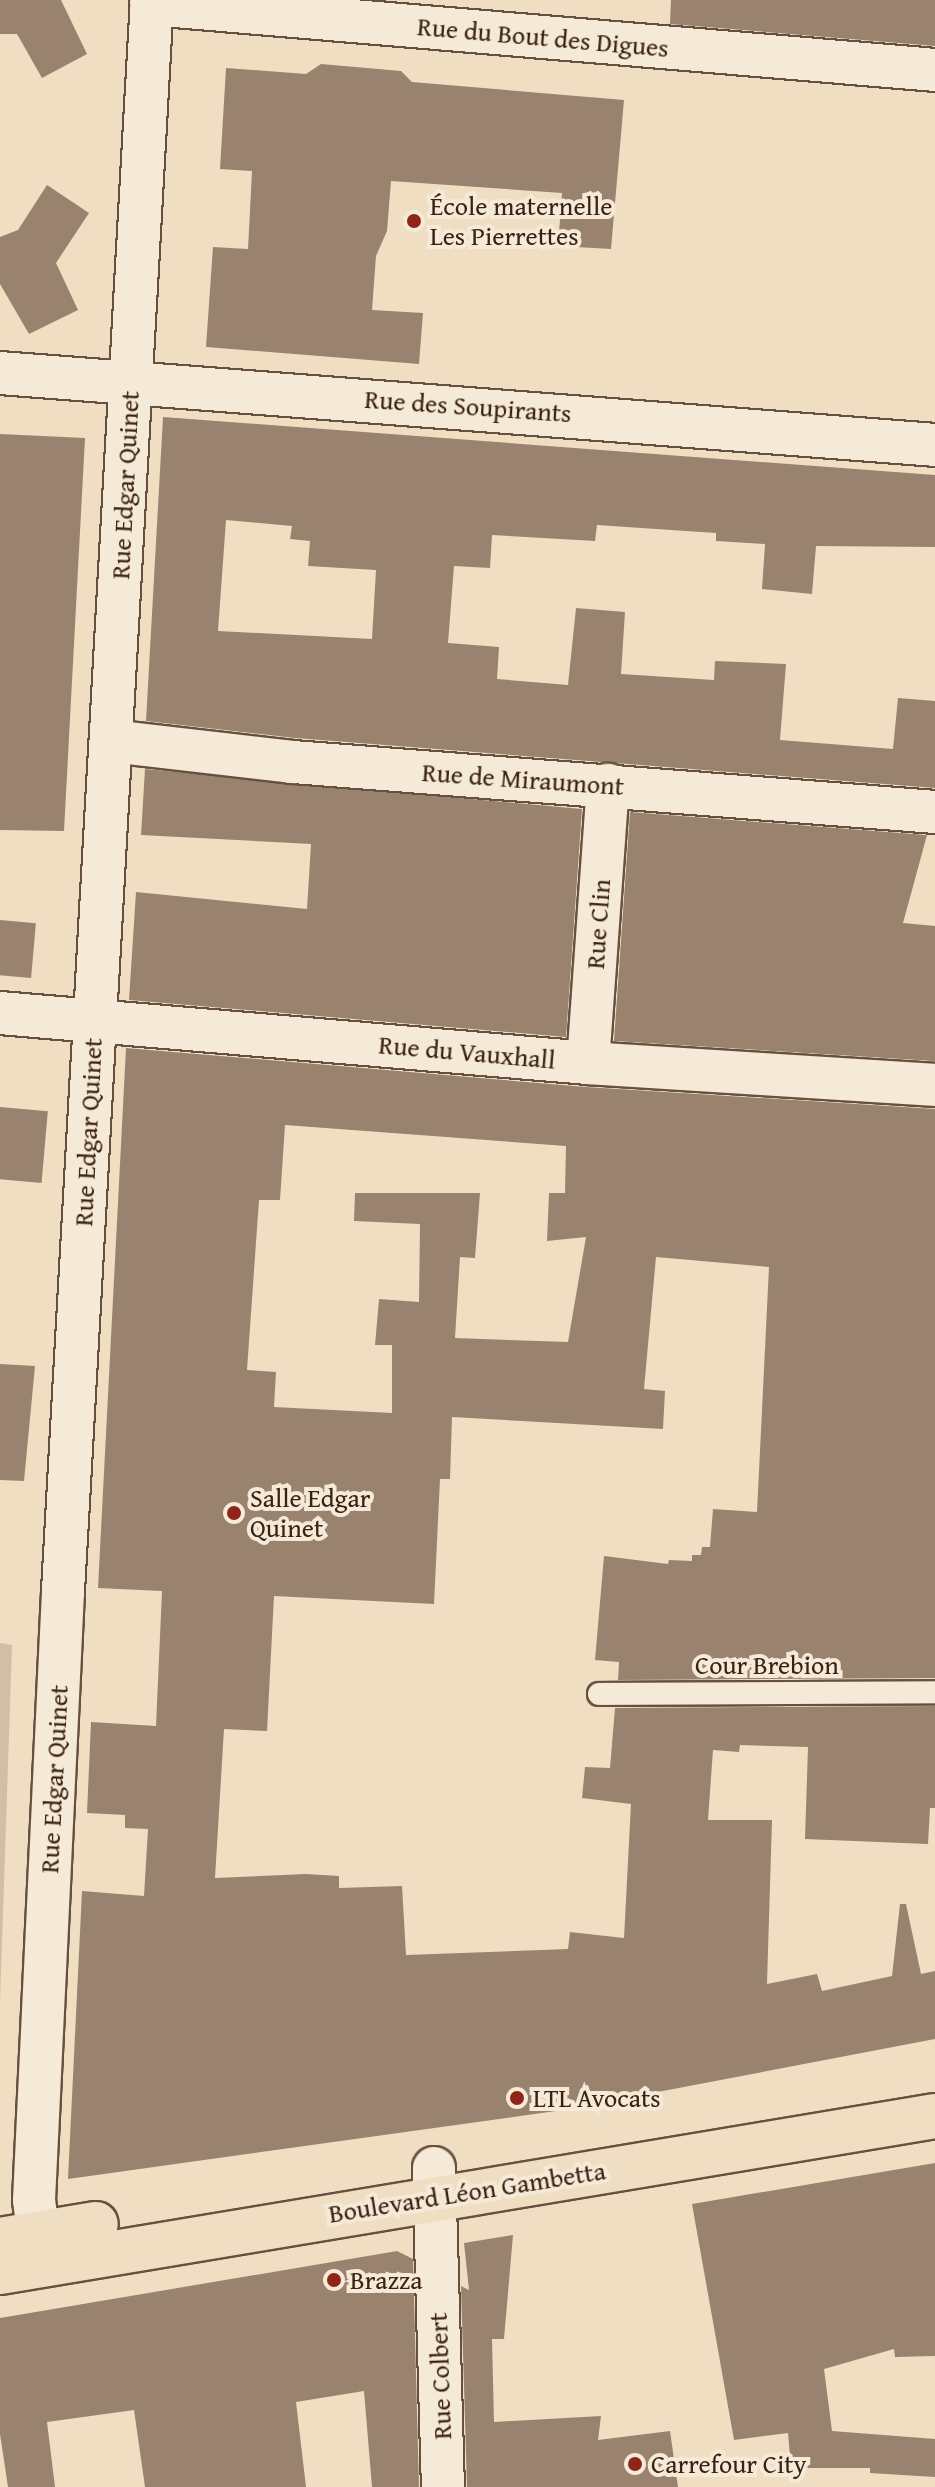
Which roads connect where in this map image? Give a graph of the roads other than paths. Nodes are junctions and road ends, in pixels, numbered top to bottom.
1 (152, 2) edge
2 (363, 11) edge
3 (935, 70) edge
4 (0, 373) edge
5 (130, 383) junction
6 (935, 445) edge
7 (111, 741) junction
8 (608, 785) junction
9 (935, 812) edge
10 (0, 1013) edge
11 (95, 1021) junction
12 (588, 1063) junction
13 (935, 1085) edge
14 (935, 1692) edge
15 (599, 1694) dead end
16 (935, 2086) edge
17 (935, 2116) edge
18 (435, 2182) junction
19 (27, 2246) edge
20 (0, 2272) edge
21 (443, 2487) edge

1 - 2 street, Rue du Bout des Digues
1 - 5 street, Rue Edgar Quinet
2 - 3 street, Rue du Bout des Digues
4 - 5 street, Rue des Soupirants
5 - 6 street, Rue des Soupirants
5 - 7 street, Rue Edgar Quinet
7 - 8 street, Rue de Miraumont
7 - 11 street, Rue Edgar Quinet
8 - 9 street, Rue de Miraumont
8 - 12 street, Rue Clin
10 - 11 street, Rue du Vauxhall
11 - 12 street, Rue du Vauxhall
11 - 19 street, Rue Edgar Quinet
12 - 13 street, Rue du Vauxhall
14 - 15 lane, Cour Brebion
16 - 18 main road, Boulevard Léon Gambetta
17 - 18 main road, Boulevard Léon Gambetta
18 - 19 main road, Boulevard Léon Gambetta
18 - 21 street, Rue Colbert
19 - 20 main road, Boulevard Léon Gambetta

